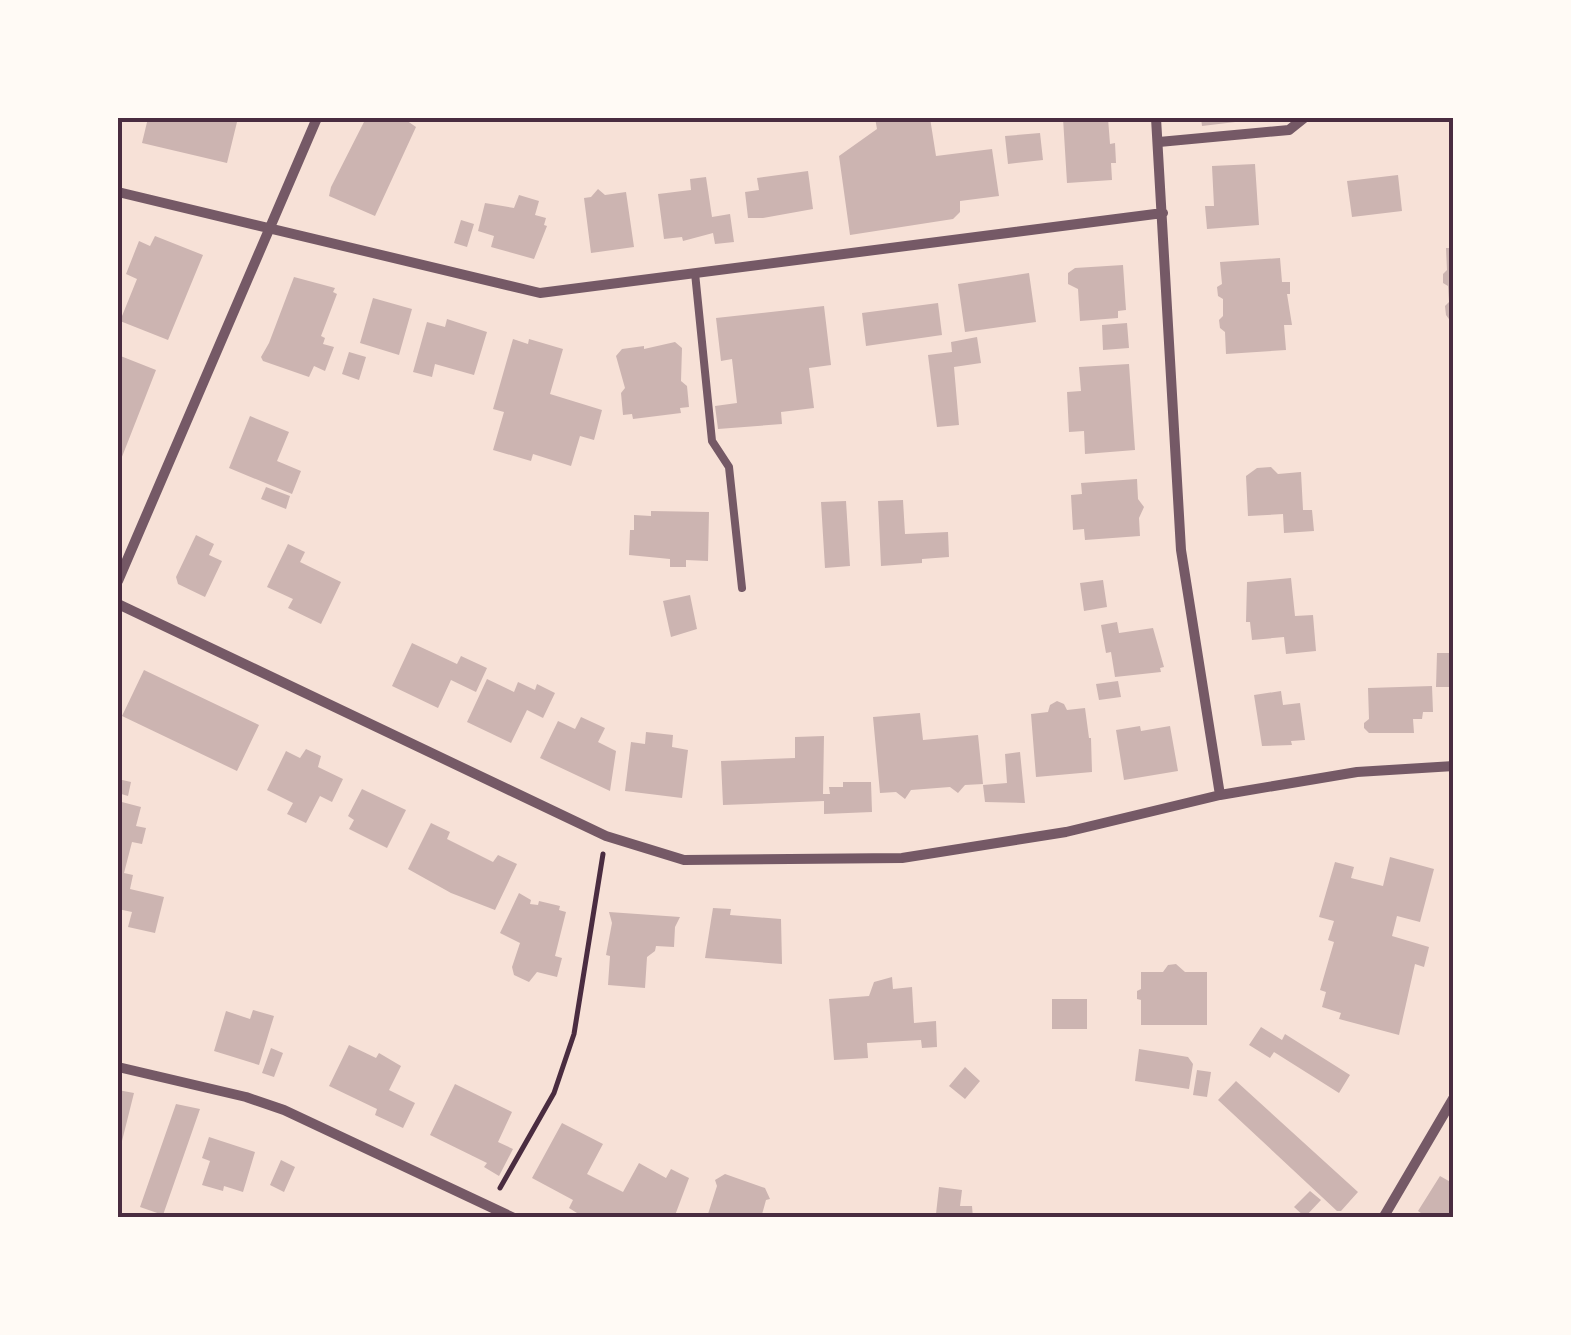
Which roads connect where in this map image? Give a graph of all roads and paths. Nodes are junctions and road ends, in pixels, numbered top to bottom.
1 (317, 118) edge
2 (1156, 118) edge
3 (1304, 118) edge
4 (1159, 142) junction
5 (118, 192) edge
6 (1164, 213) junction
7 (270, 230) junction
8 (695, 273) junction
9 (118, 581) edge
10 (742, 588) dead end
11 (118, 604) edge
12 (1454, 766) edge
13 (1220, 796) junction
14 (606, 836) junction
15 (118, 1067) edge
16 (1454, 1096) edge
17 (490, 1207) junction
18 (514, 1218) edge
19 (1384, 1218) edge

1 - 7 street
2 - 4 street
3 - 4 street
4 - 6 street
5 - 7 street
6 - 8 street
6 - 13 street
7 - 8 street
7 - 9 street
8 - 10 lane
11 - 14 street
12 - 13 street
13 - 14 street
14 - 17 path
15 - 17 street
16 - 19 street
17 - 18 street

